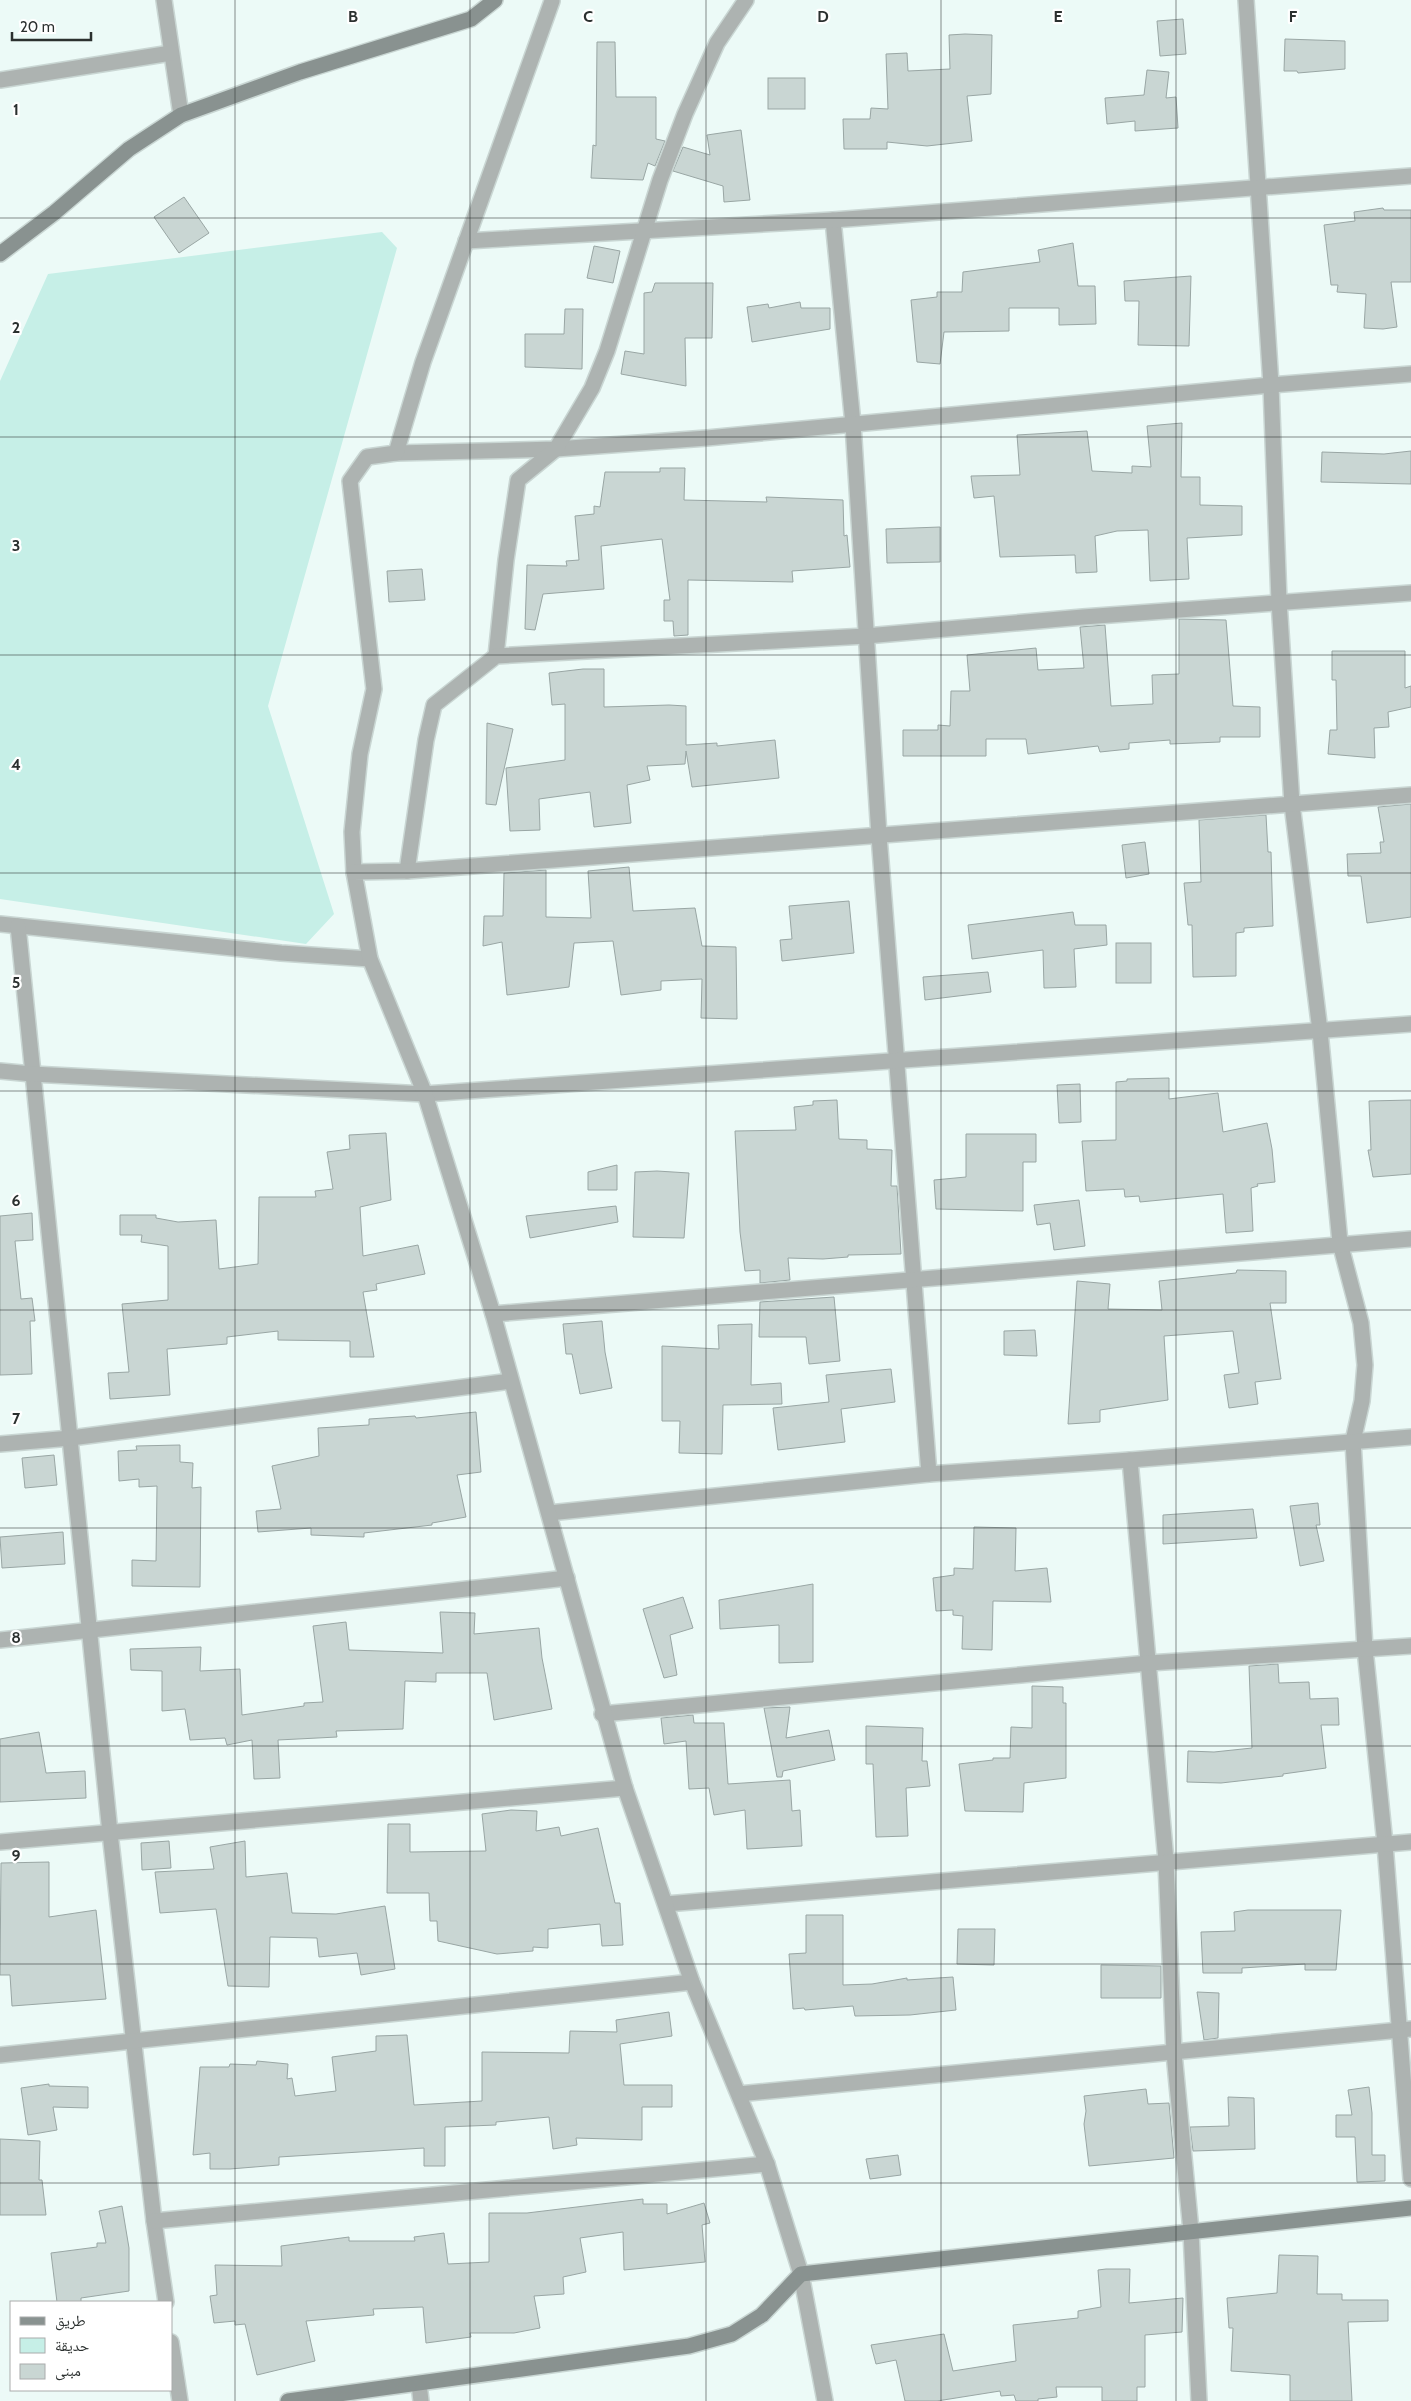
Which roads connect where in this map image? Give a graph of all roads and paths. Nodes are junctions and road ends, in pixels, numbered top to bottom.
1 (164, 0) edge
2 (495, 0) edge
3 (545, 0) edge
4 (552, 0) edge
5 (559, 0) edge
6 (746, 0) edge
7 (1246, 0) edge
8 (171, 54) junction
9 (0, 80) edge
10 (181, 115) junction
11 (1411, 176) edge
12 (1259, 189) junction
13 (833, 220) junction
14 (645, 231) junction
15 (466, 241) junction
16 (0, 254) edge
17 (1411, 374) edge
18 (1271, 385) junction
19 (853, 424) junction
20 (556, 449) junction
21 (396, 453) junction
22 (1411, 593) edge
23 (1279, 602) junction
24 (866, 636) junction
25 (496, 656) junction
26 (1411, 795) edge
27 (1292, 804) junction
28 (879, 836) junction
29 (407, 871) junction
30 (354, 872) junction
31 (0, 924) edge
32 (18, 926) junction
33 (370, 958) junction
34 (1411, 1024) edge
35 (1320, 1031) junction
36 (897, 1062) junction
37 (0, 1070) edge
38 (32, 1074) junction
39 (426, 1094) junction
40 (1411, 1239) edge
41 (1340, 1243) junction
42 (913, 1279) junction
43 (493, 1314) junction
44 (511, 1381) junction
45 (1411, 1436) edge
46 (71, 1438) junction
47 (1353, 1441) junction
48 (0, 1444) edge
49 (1130, 1460) junction
50 (929, 1474) junction
51 (549, 1513) junction
52 (566, 1578) junction
53 (89, 1631) junction
54 (0, 1640) edge
55 (1411, 1646) edge
56 (1365, 1649) junction
57 (1149, 1663) junction
58 (602, 1714) junction
59 (625, 1788) junction
60 (110, 1833) junction
61 (0, 1842) edge
62 (1411, 1842) edge
63 (1385, 1844) junction
64 (1166, 1861) junction
65 (666, 1904) junction
66 (692, 1982) junction
67 (1405, 2030) edge
68 (134, 2042) junction
69 (1174, 2053) junction
70 (0, 2055) edge
71 (739, 2094) junction
72 (767, 2164) junction
73 (1411, 2179) edge
74 (1411, 2208) edge
75 (154, 2221) junction
76 (1191, 2231) junction
77 (801, 2274) junction
78 (166, 2301) edge
79 (172, 2349) edge
80 (419, 2384) junction
81 (180, 2401) edge
82 (288, 2401) edge
83 (422, 2401) edge
84 (825, 2401) edge
85 (1199, 2401) edge

1 - 8 street
2 - 10 street
3 - 4 street
4 - 5 street
4 - 15 street
6 - 14 street
7 - 12 street
8 - 9 street
8 - 10 street
10 - 16 street
11 - 12 street
12 - 13 street
12 - 18 street
13 - 14 street
13 - 19 street
14 - 15 street
14 - 20 street
15 - 21 street
17 - 18 street
18 - 19 street
18 - 23 street
19 - 20 street
19 - 24 street
20 - 21 street
20 - 25 street
21 - 30 street
22 - 23 street
23 - 24 street
23 - 27 street
24 - 25 street
24 - 28 street
25 - 29 street
26 - 27 street
27 - 28 street
27 - 35 street
28 - 29 street
28 - 36 street
29 - 30 street
30 - 33 street
31 - 32 street
32 - 33 street
32 - 38 street
33 - 39 street
34 - 35 street
35 - 36 street
35 - 41 street
36 - 39 street
36 - 42 street
37 - 38 street
38 - 39 street
38 - 46 street
39 - 43 street
40 - 41 street
41 - 42 street
41 - 47 street
42 - 43 street
42 - 50 street
43 - 44 street
44 - 46 street
44 - 51 street
45 - 47 street
46 - 48 street
46 - 53 street
47 - 49 street
47 - 56 street
49 - 50 street
49 - 57 street
50 - 51 street
51 - 52 street
52 - 53 street
52 - 58 street
53 - 54 street
53 - 60 street
55 - 56 street
56 - 57 street
56 - 63 street
57 - 58 street
57 - 64 street
58 - 59 street
59 - 60 street
59 - 65 street
60 - 61 street
60 - 68 street
62 - 63 street
63 - 64 street
63 - 67 street
64 - 65 street
64 - 69 street
65 - 66 street
66 - 68 street
66 - 71 street
67 - 69 street
67 - 73 street
68 - 70 street
68 - 75 street
69 - 71 street
69 - 76 street
71 - 72 street
72 - 75 street
72 - 77 street
74 - 76 street
75 - 78 street
76 - 77 street
76 - 85 street
77 - 80 street
77 - 84 street
79 - 81 street
80 - 82 street
80 - 83 street

